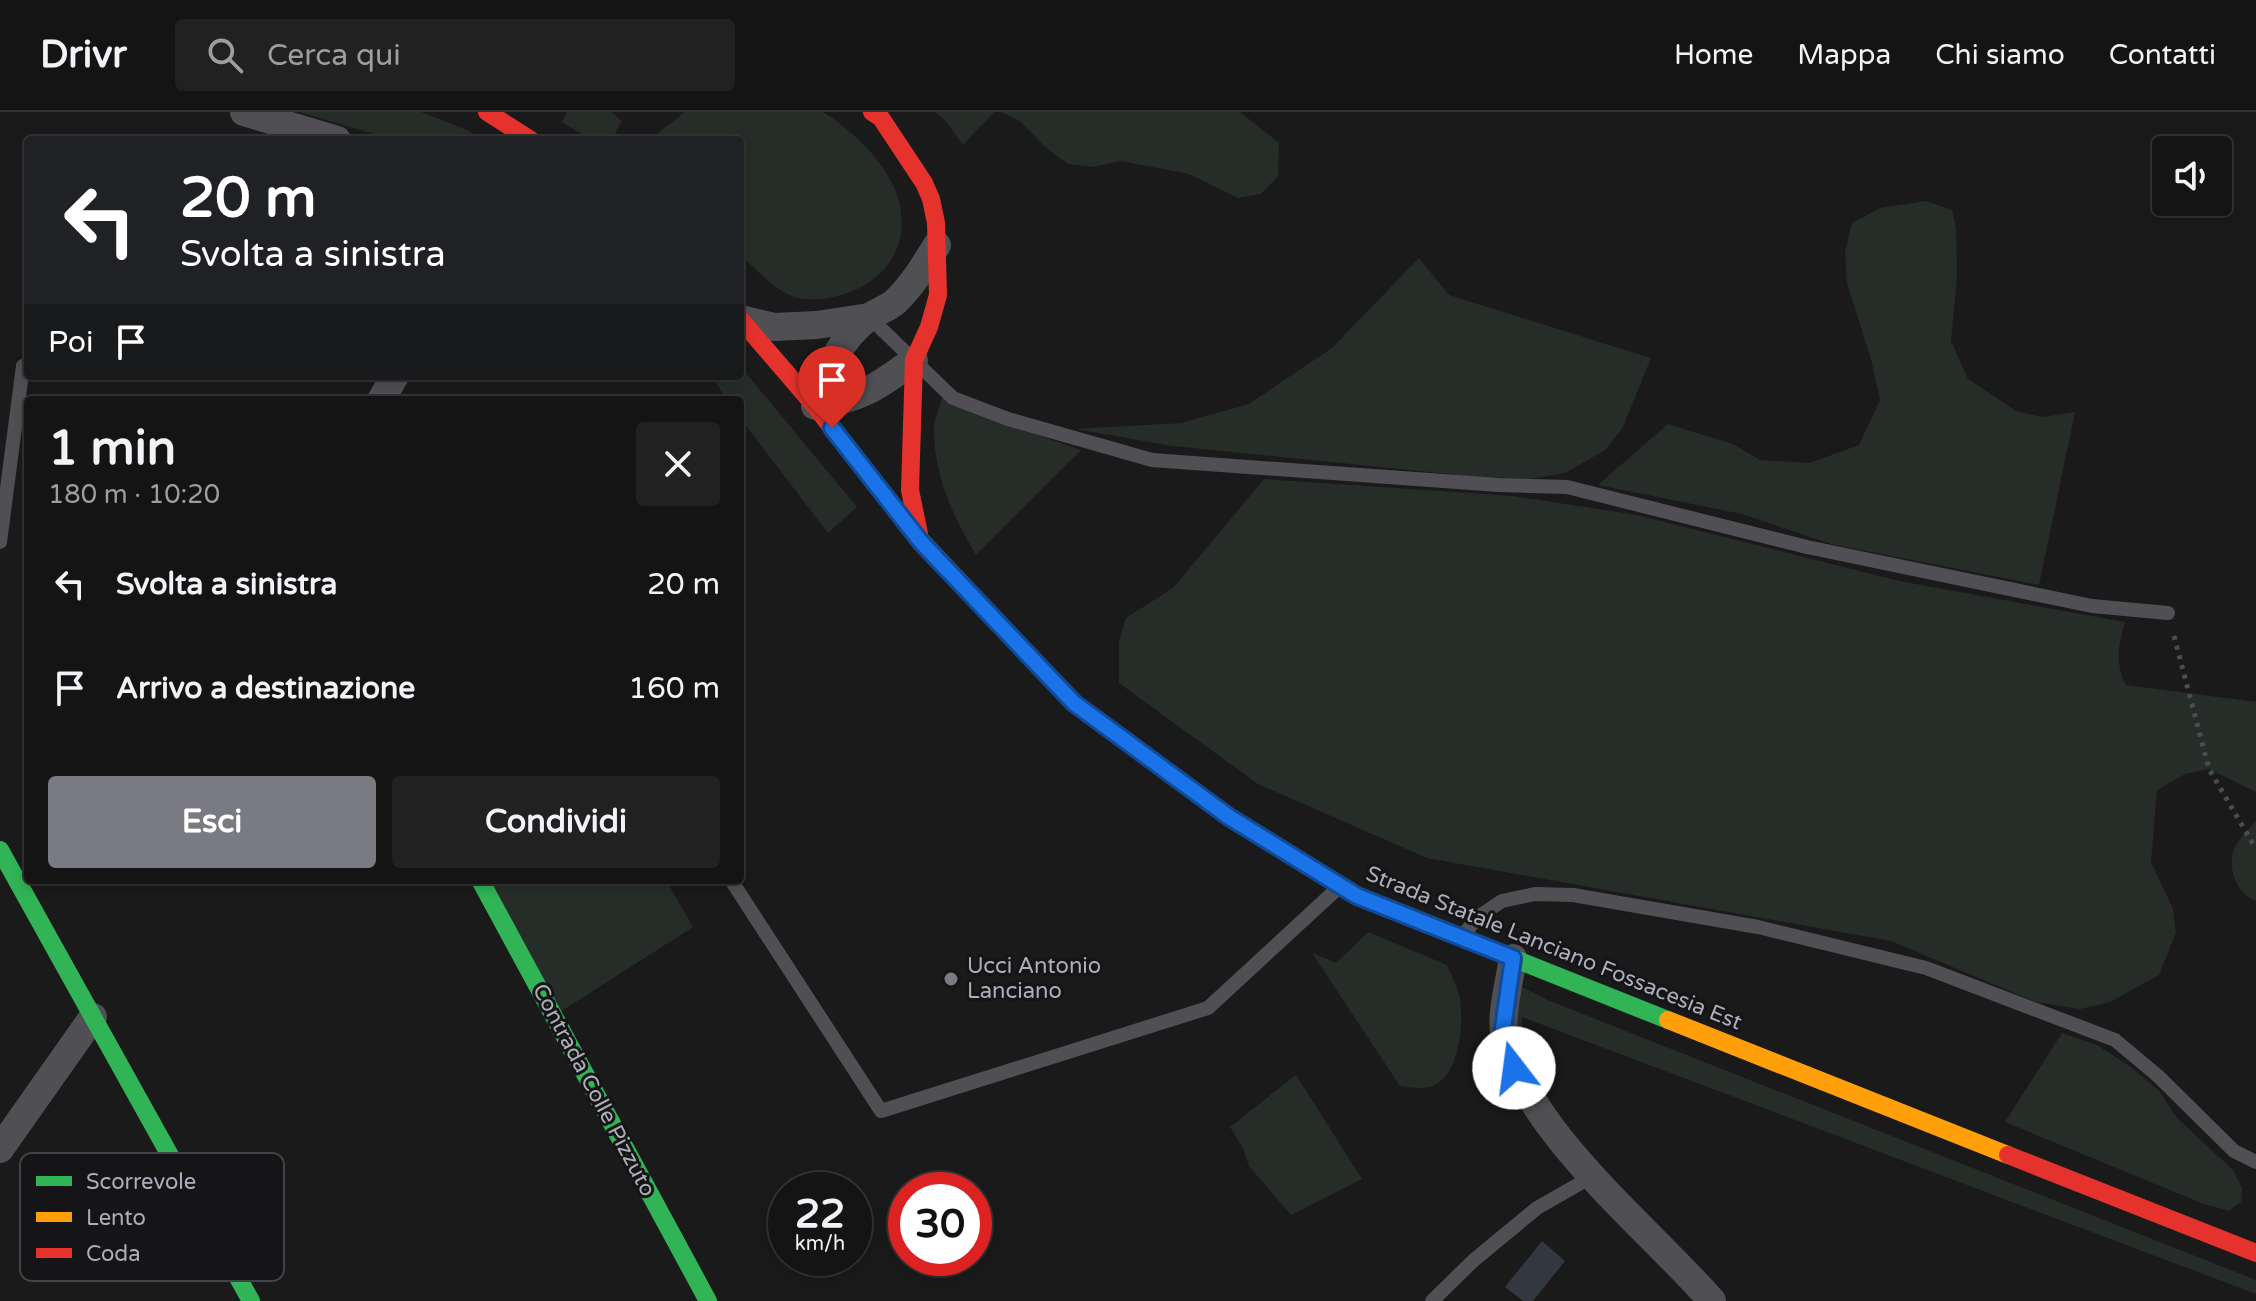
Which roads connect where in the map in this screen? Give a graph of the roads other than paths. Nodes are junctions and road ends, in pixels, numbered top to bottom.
1 (244, 112) edge
2 (487, 112) edge
3 (872, 112) edge
4 (324, 136) edge
5 (525, 136) edge
6 (937, 245) junction
7 (869, 317) junction
8 (744, 320) edge
9 (744, 324) edge
10 (914, 360) junction
11 (23, 366) dead end
12 (815, 406) junction
13 (0, 542) edge
14 (921, 542) junction
15 (2168, 613) road end
16 (0, 850) edge
17 (482, 884) edge
18 (734, 884) edge
19 (1340, 886) junction
20 (1462, 938) junction
21 (1513, 958) junction
22 (93, 1017) junction
23 (0, 1149) edge
24 (169, 1153) edge
25 (2256, 1162) edge
26 (1593, 1176) junction
27 (2256, 1253) edge
28 (240, 1281) edge
29 (251, 1301) edge
30 (708, 1301) edge
31 (1432, 1301) edge
32 (1712, 1301) edge

1 - 4 street
2 - 5 main road
3 - 6 main road
6 - 7 street
6 - 10 main road
7 - 8 street
7 - 10 lane
7 - 12 street
9 - 12 main road, Strada Statale Lanciano Fossacesia Est
10 - 12 street
10 - 14 main road
10 - 15 lane
11 - 13 lane
12 - 14 main road, Strada Statale Lanciano Fossacesia Est
14 - 19 main road, Strada Statale Lanciano Fossacesia Est
16 - 22 main road
17 - 30 main road, Contrada Colle Pizzuto
18 - 19 lane
19 - 20 main road, Strada Statale Lanciano Fossacesia Est
20 - 21 main road, Strada Statale Lanciano Fossacesia Est
20 - 25 lane
21 - 26 street
21 - 27 main road, Strada Statale Lanciano Fossacesia Est
22 - 23 street
22 - 24 main road
26 - 31 lane
26 - 32 street
28 - 29 main road

